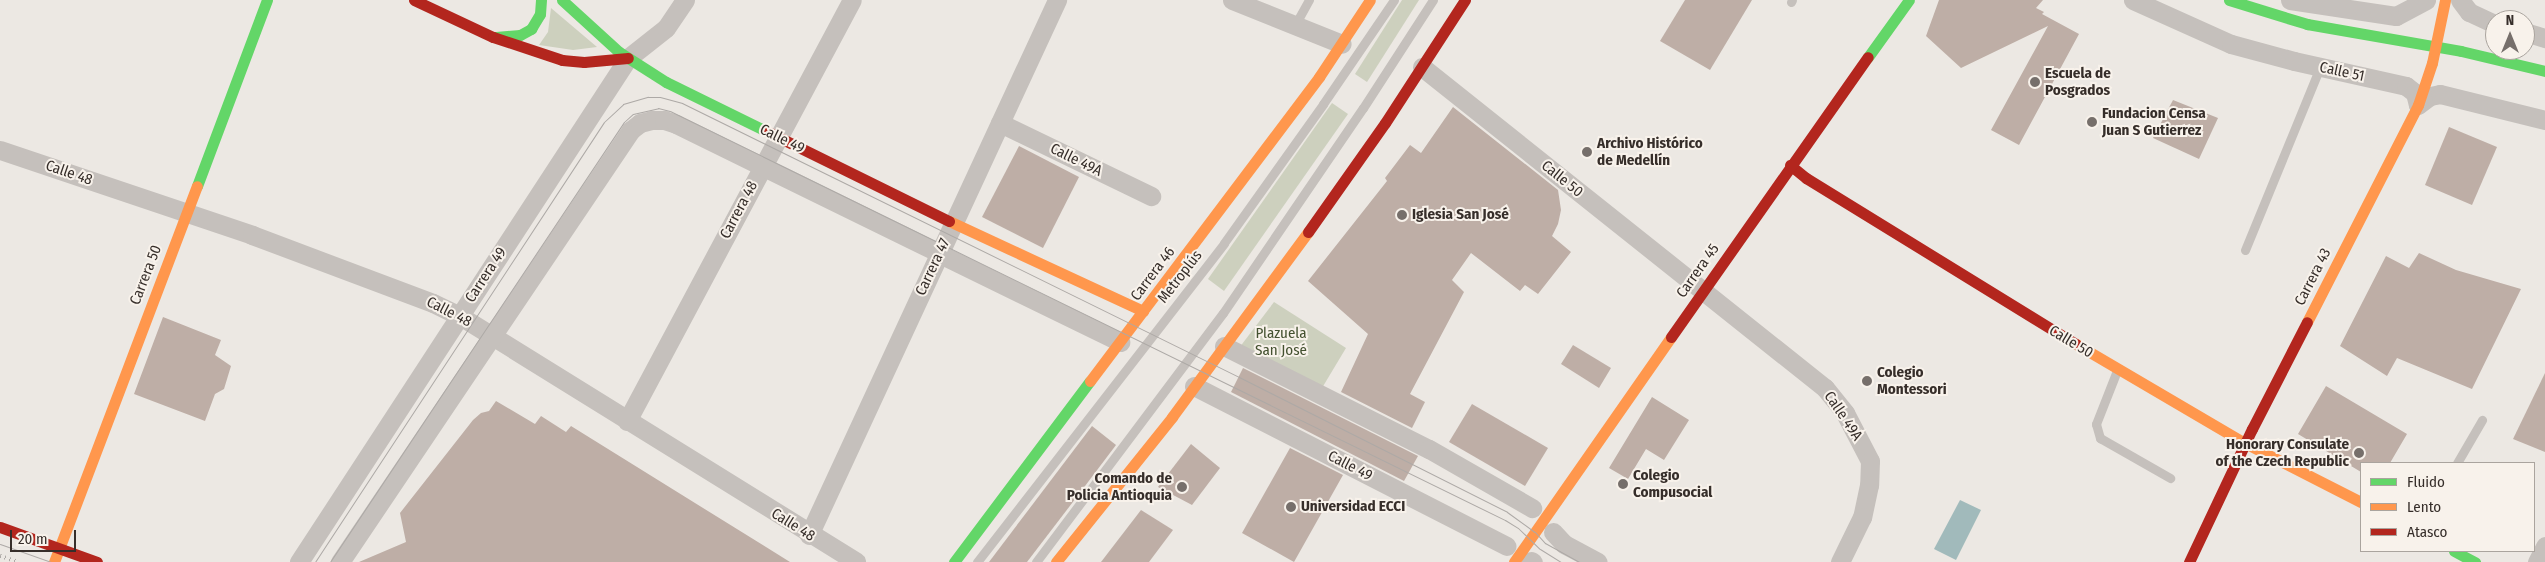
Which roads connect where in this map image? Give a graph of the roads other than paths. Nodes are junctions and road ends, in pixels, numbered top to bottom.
1 (267, 0) edge
2 (414, 0) edge
3 (541, 0) edge
4 (562, 0) edge
5 (685, 0) edge
6 (852, 0) edge
7 (1057, 0) edge
8 (1232, 0) edge
9 (1309, 0) edge
10 (1370, 0) edge
11 (1394, 0) edge
12 (1433, 0) edge
13 (1465, 0) edge
14 (1909, 0) edge
15 (2133, 0) edge
16 (2229, 0) edge
17 (2290, 0) edge
18 (2426, 0) edge
19 (2445, 0) edge
20 (2460, 0) edge
21 (2485, 19) edge
22 (1295, 25) junction
23 (493, 37) junction
24 (1342, 44) junction
25 (2435, 47) junction
26 (628, 58) junction
27 (1422, 67) junction
28 (2320, 67) junction
29 (2545, 71) edge
30 (2418, 105) junction
31 (2545, 120) edge
32 (1000, 123) junction
33 (778, 138) junction
34 (0, 150) edge
35 (1790, 165) junction
36 (763, 167) junction
37 (1151, 196) dead end
38 (186, 212) junction
39 (954, 223) junction
40 (2245, 250) dead end
41 (1703, 291) junction
42 (1143, 311) junction
43 (460, 316) junction
44 (492, 337) junction
45 (1120, 342) junction
46 (1224, 346) junction
47 (2117, 370) junction
48 (1194, 386) junction
49 (2482, 420) dead end
50 (627, 421) junction
51 (2245, 443) junction
52 (2458, 462) edge
53 (2170, 478) dead end
54 (2360, 501) edge
55 (1532, 508) dead end
56 (0, 528) edge
57 (1553, 532) dead end
58 (809, 535) junction
59 (2545, 546) edge
60 (59, 548) junction
61 (2456, 552) edge
62 (1510, 554) edge
63 (54, 562) edge
64 (97, 562) edge
65 (299, 562) edge
66 (340, 562) edge
67 (856, 562) edge
68 (954, 562) edge
69 (978, 562) edge
70 (1036, 562) edge
71 (1056, 562) edge
72 (1598, 562) edge
73 (1840, 562) edge
74 (2189, 562) edge
75 (2474, 562) edge
76 (2537, 562) edge

1 - 38 main road, Carrera 50
2 - 23 main road
3 - 23 main road
4 - 26 main road, Calle 49
5 - 26 street, Carrera 49
6 - 33 street, Carrera 48
7 - 32 street, Carrera 47
8 - 22 street
9 - 22 lane
10 - 24 main road, Carrera 46
11 - 69 lane, Metroplús
12 - 70 lane
13 - 27 main road
14 - 35 main road, Carrera 45
15 - 28 street, Calle 51
16 - 25 main road
17 - 18 street
19 - 25 main road, Carrera 43
20 - 21 street
22 - 24 street
23 - 26 main road
24 - 42 main road, Carrera 46
25 - 29 main road
25 - 30 main road, Carrera 43
26 - 33 main road, Calle 49
26 - 43 street, Carrera 49
27 - 41 street, Calle 50
27 - 46 main road
28 - 30 street, Calle 51
28 - 40 lane
30 - 31 street
30 - 51 main road, Carrera 43
32 - 37 street, Calle 49A
32 - 39 street, Carrera 47
33 - 36 street, Carrera 48
33 - 39 main road, Calle 49
34 - 38 street, Calle 48
35 - 41 main road, Carrera 45
35 - 47 main road, Calle 50
36 - 44 street
36 - 45 street
36 - 50 street, Carrera 48
38 - 43 street, Calle 48
38 - 60 main road, Carrera 50
39 - 42 main road, Calle 49
39 - 58 street, Carrera 47
41 - 62 main road, Carrera 45
41 - 73 street, Calle 49A
42 - 45 main road, Carrera 46
43 - 44 street, Calle 48
43 - 65 street, Carrera 49
44 - 50 street, Calle 48
44 - 66 street
45 - 68 main road, Carrera 46
46 - 48 main road
46 - 55 street
47 - 51 main road, Calle 50
47 - 53 lane
48 - 62 street, Calle 49
48 - 71 main road
49 - 52 lane
50 - 58 street, Calle 48
51 - 54 main road, Calle 50
51 - 74 main road, Carrera 43
56 - 60 main road
57 - 72 street
58 - 67 street, Calle 48
59 - 76 street
60 - 63 main road, Carrera 50
60 - 64 main road
61 - 75 main road

